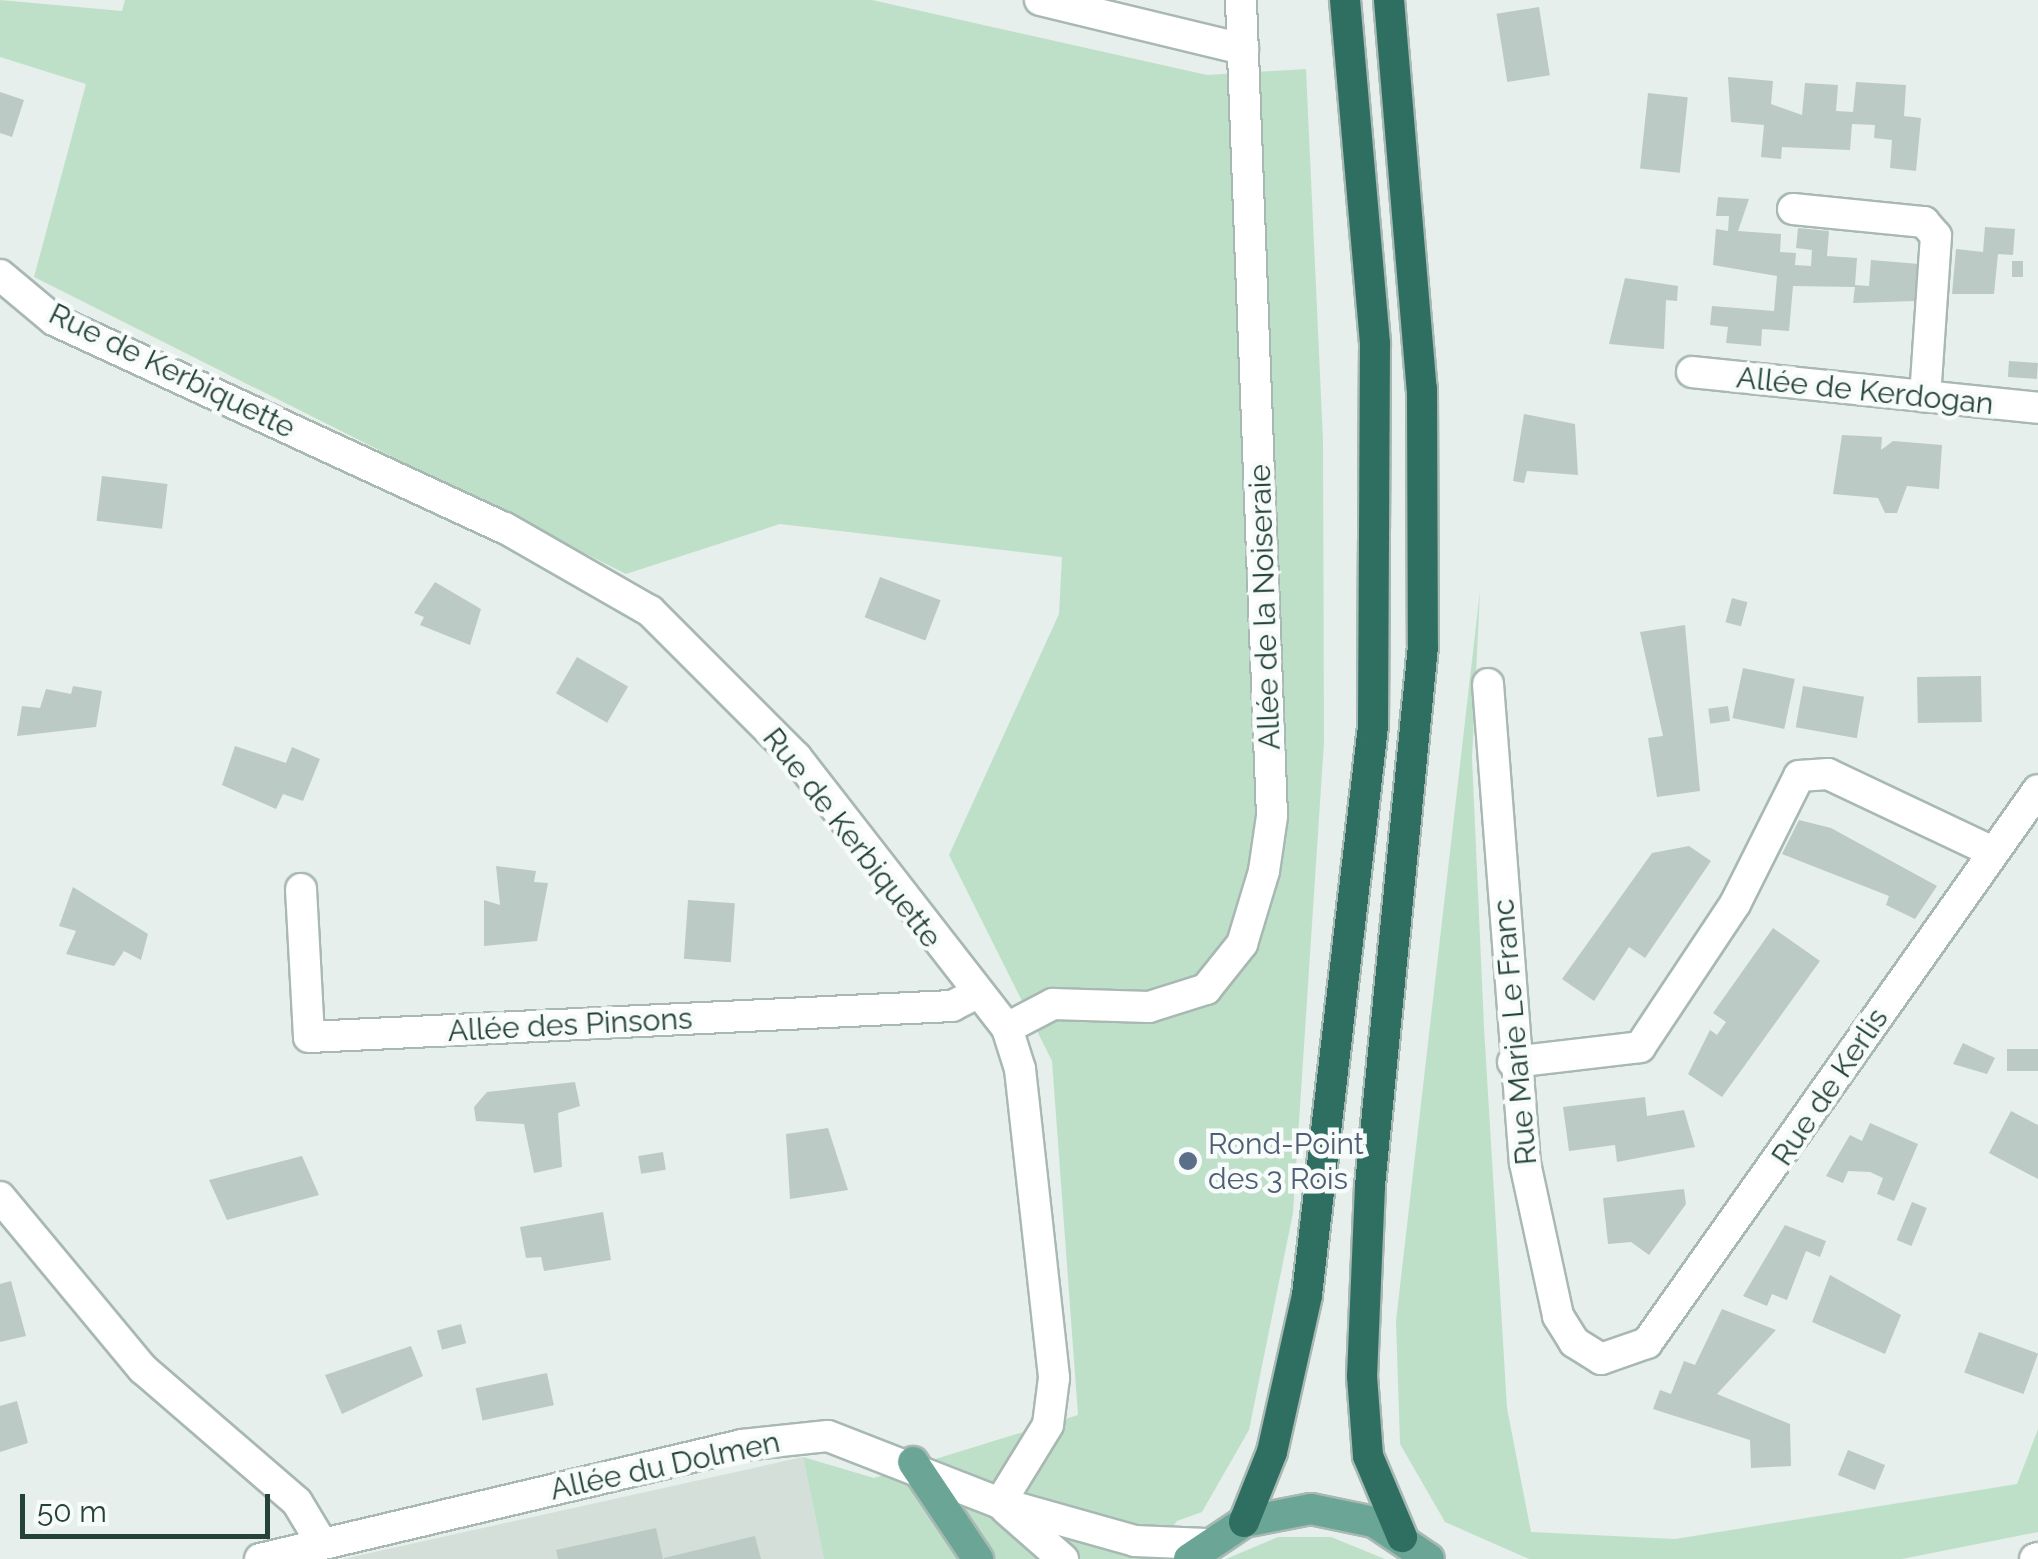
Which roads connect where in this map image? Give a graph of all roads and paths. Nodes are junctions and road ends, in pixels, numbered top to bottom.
1 (1040, 0) edge
2 (1241, 0) edge
3 (1345, 0) edge
4 (1390, 0) edge
5 (1243, 49) junction
6 (1792, 209) dead end
7 (0, 274) edge
8 (1692, 372) dead end
9 (1925, 397) junction
10 (2038, 408) edge
11 (1488, 684) dead end
12 (2038, 790) edge
13 (1994, 852) junction
14 (301, 889) dead end
15 (976, 994) junction
16 (1007, 1028) junction
17 (1513, 1062) junction
18 (0, 1197) edge
19 (1601, 1359) joint
20 (913, 1462) junction
21 (1000, 1503) junction
22 (1244, 1522) junction
23 (1402, 1537) junction
24 (320, 1551) edge
25 (1198, 1552) edge
26 (260, 1559) edge
27 (978, 1559) edge
28 (1063, 1559) edge
29 (1429, 1559) edge

1 - 5 street
2 - 5 street, Allée de la Noiseraie
3 - 22 highway
4 - 23 highway
5 - 16 street, Allée de la Noiseraie
6 - 9 street
7 - 15 street, Rue de Kerbiquette
8 - 9 street, Allée de Kerdogan
9 - 10 street, Allée de Kerdogan
11 - 17 street, Rue Marie Le Franc
12 - 13 street, Rue de Kerlis
13 - 17 street
13 - 19 street, Rue de Kerlis
14 - 15 street, Allée des Pinsons
15 - 16 street, Rue de Kerbiquette
16 - 21 street, Rue de Kerbiquette
17 - 19 street, Rue Marie Le Franc
18 - 24 street
20 - 21 street, Allée du Dolmen
20 - 24 street, Allée du Dolmen
20 - 27 main road
21 - 25 street, Allée du Dolmen
21 - 28 street, Allée du Dolmen
22 - 23 main road
22 - 25 main road
23 - 29 main road
24 - 26 street, Allée du Dolmen

